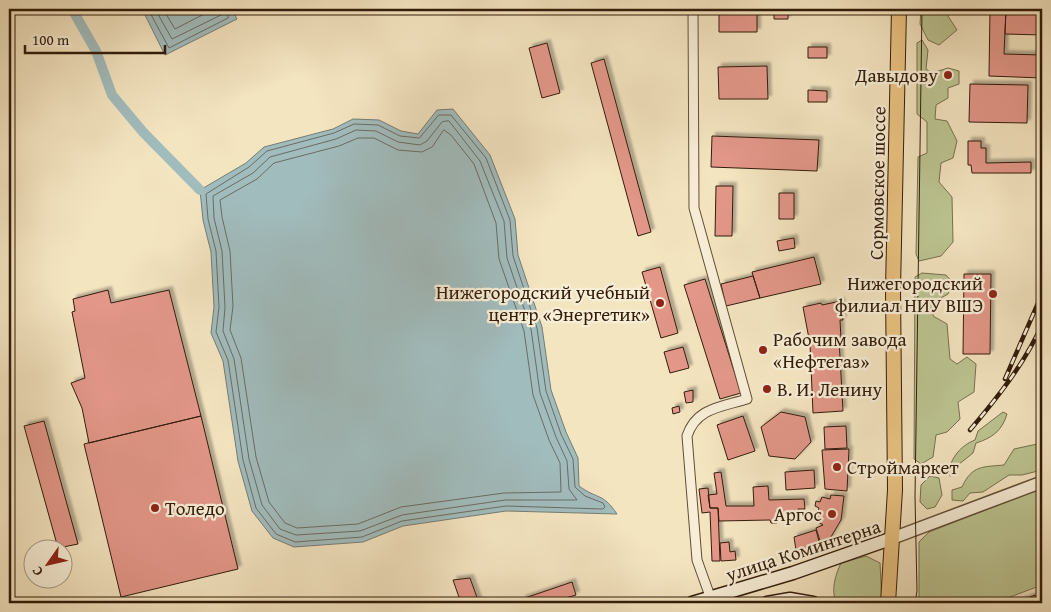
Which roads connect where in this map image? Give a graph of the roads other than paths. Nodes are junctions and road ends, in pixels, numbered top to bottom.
1 (693, 9) edge
2 (899, 9) edge
3 (1042, 482) edge
4 (893, 538) junction
5 (711, 599) junction
6 (887, 602) edge
7 (692, 603) edge
8 (767, 603) edge
9 (813, 603) edge

1 - 5 street
2 - 4 main road, Сормовское шоссе
3 - 4 street
4 - 5 main road, улица Коминтерна
4 - 6 main road, улица Коминтерна
5 - 7 main road, улица Коминтерна
8 - 9 main road

